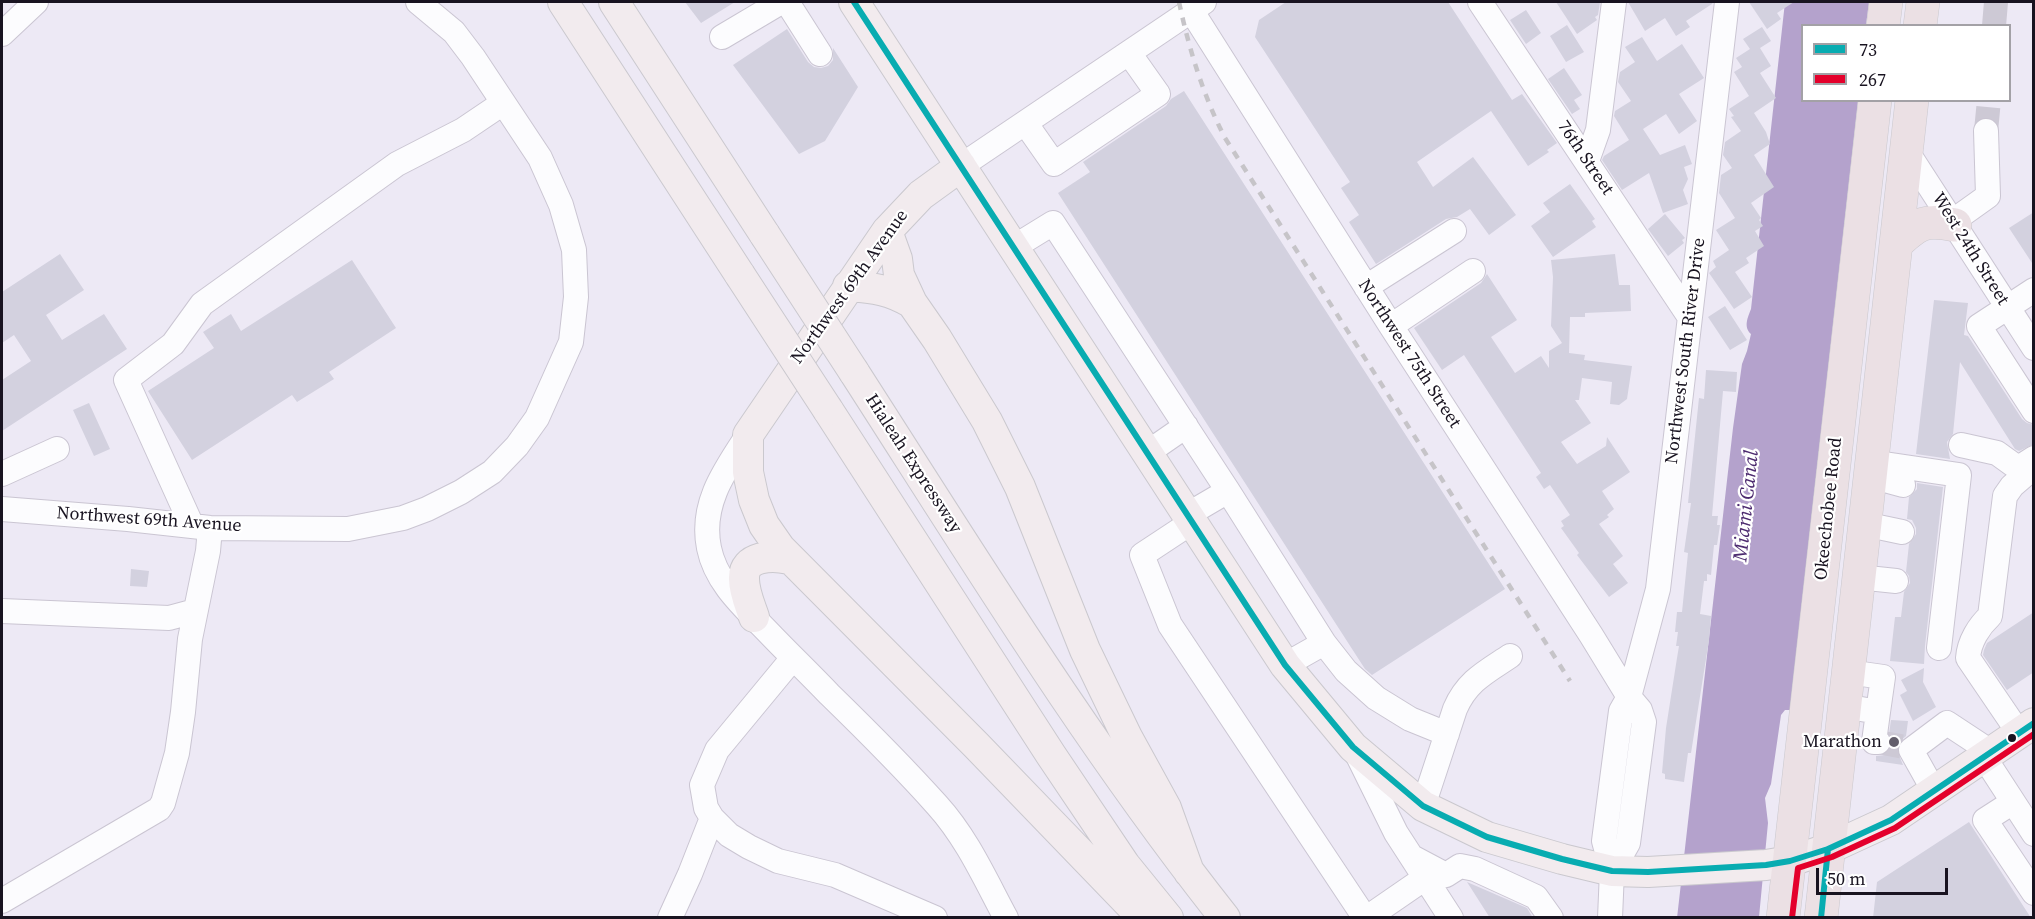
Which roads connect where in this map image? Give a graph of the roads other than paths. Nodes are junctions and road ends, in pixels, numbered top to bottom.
1 (36, 2) edge
2 (418, 2) edge
3 (563, 2) edge
4 (614, 2) edge
5 (781, 2) edge
6 (787, 2) edge
7 (854, 2) edge
8 (1614, 2) edge
9 (1727, 2) edge
10 (1886, 2) edge
11 (1923, 2) edge
12 (1197, 6) edge
13 (1487, 6) edge
14 (1883, 24) edge
15 (1920, 24) edge
16 (2, 34) edge
17 (723, 37) dead end
18 (1129, 53) junction
19 (820, 54) dead end
20 (1875, 102) edge
21 (1887, 102) edge
22 (1912, 102) edge
23 (503, 104) junction
24 (1026, 124) junction
25 (1986, 131) tunnel mouth
26 (1906, 150) junction
27 (1587, 161) junction
28 (961, 166) junction
29 (1954, 223) junction
30 (887, 231) junction
31 (1454, 231) dead end
32 (1896, 244) junction
33 (1014, 248) junction
34 (1473, 271) dead end
35 (848, 286) junction
36 (1366, 287) junction
37 (2034, 290) edge
38 (912, 303) junction
39 (2007, 308) junction
40 (1689, 316) junction
41 (1390, 326) junction
42 (2034, 348) edge
43 (2034, 411) edge
44 (1186, 426) junction
45 (748, 435) junction
46 (1961, 445) dead end
47 (57, 450) dead end
48 (1147, 453) junction
49 (2034, 458) edge
50 (2034, 467) edge
51 (1870, 469) junction
52 (2, 474) edge
53 (1904, 485) dead end
54 (1228, 491) junction
55 (2, 509) edge
56 (1190, 519) junction
57 (1864, 524) junction
58 (201, 527) junction
59 (1902, 532) dead end
60 (789, 559) junction
61 (1858, 577) junction
62 (1896, 581) dead end
63 (2, 611) edge
64 (195, 611) junction
65 (754, 617) junction
66 (1324, 643) junction
67 (1644, 646) junction
68 (1939, 648) dead end
69 (1604, 655) junction
70 (1510, 656) dead end
71 (793, 658) junction
72 (1285, 665) junction
73 (1848, 672) junction
74 (1629, 697) junction
75 (1844, 706) junction
76 (1878, 712) junction
77 (2026, 728) edge
78 (1448, 734) junction
79 (1878, 742) dead end
80 (1353, 747) junction
81 (1988, 754) junction
82 (1934, 791) junction
83 (2013, 802) junction
84 (1423, 806) junction
85 (712, 818) junction
86 (2034, 834) edge
87 (1828, 849) junction
88 (1411, 857) junction
89 (1778, 863) junction
90 (1612, 871) junction
91 (1189, 872) junction
92 (1425, 878) junction
93 (2034, 893) edge
94 (2, 901) edge
95 (670, 918) edge
96 (935, 918) edge
97 (1006, 918) edge
98 (1143, 918) edge
99 (1168, 918) edge
100 (1225, 918) edge
101 (1366, 918) edge
102 (1451, 918) edge
103 (1551, 918) edge
104 (1610, 918) edge
105 (1784, 918) edge
106 (1821, 918) edge

1 - 16 street
2 - 23 street, Northwest 69th Avenue
3 - 99 main road, bridge
4 - 91 main road, Hialeah Expressway, bridge
5 - 17 street
6 - 19 street
7 - 28 main road
8 - 27 street
9 - 40 street, Northwest South River Drive
10 - 14 highway
11 - 15 highway
12 - 18 street, Northwest 69th Avenue
12 - 36 street, Northwest 75th Street
13 - 27 street, 76th Street
18 - 24 street, Northwest 69th Avenue
18 - 24 street
20 - 89 highway, Okeechobee Road
21 - 26 highway
22 - 26 highway, Okeechobee Road
23 - 58 street
23 - 58 street, Northwest 69th Avenue
24 - 28 street, Northwest 69th Avenue
25 - 29 street
26 - 29 street, West 24th Street
26 - 32 highway, Okeechobee Road
27 - 40 street, 76th Street
28 - 30 main road, Northwest 69th Avenue
28 - 33 main road
29 - 32 highway
29 - 39 street, West 24th Street
30 - 35 main road, Northwest 69th Avenue
30 - 38 main road
31 - 36 street
32 - 51 highway, Okeechobee Road
33 - 44 street
33 - 48 main road
34 - 41 street
35 - 38 main road
35 - 45 main road, Northwest 69th Avenue
36 - 41 street, Northwest 75th Street
37 - 39 street
38 - 91 main road
39 - 42 street, West 24th Street
39 - 43 street
40 - 67 street, Northwest South River Drive
41 - 69 street, Northwest 75th Street
44 - 48 street
44 - 54 street
45 - 60 main road
45 - 65 street, Northwest 69th Avenue
46 - 49 street
47 - 52 street
48 - 56 main road
50 - 77 street
51 - 53 street
51 - 57 highway, Okeechobee Road
51 - 68 street
54 - 56 street
54 - 66 street
55 - 58 street, Northwest 69th Avenue
56 - 72 main road
56 - 101 street
57 - 59 street
57 - 61 highway, Okeechobee Road
58 - 64 street
60 - 65 main road
60 - 98 main road
61 - 62 street
61 - 73 highway, Okeechobee Road
63 - 64 street
64 - 94 street
65 - 71 street, Northwest 69th Avenue
66 - 72 street
66 - 78 street
67 - 69 street
67 - 74 street, Northwest South River Drive
69 - 74 street, Northwest 75th Street
70 - 78 street
71 - 85 street
71 - 97 street, Northwest 69th Avenue
72 - 80 main road
73 - 75 highway, Okeechobee Road
73 - 76 street
74 - 90 street, Northwest South River Drive
75 - 76 street
75 - 87 highway, Okeechobee Road
76 - 79 street
77 - 81 main road
78 - 84 street
80 - 84 main road
80 - 88 street
81 - 82 main road
81 - 82 street
81 - 83 street
82 - 87 main road
83 - 86 street
83 - 93 street
84 - 90 main road
85 - 95 street
85 - 96 street
87 - 89 main road
87 - 106 highway, Okeechobee Road
88 - 92 street
88 - 103 street
89 - 90 main road
89 - 105 highway, Okeechobee Road
90 - 104 street, Northwest South River Drive
91 - 100 main road, Hialeah Expressway
92 - 101 street
92 - 102 street

